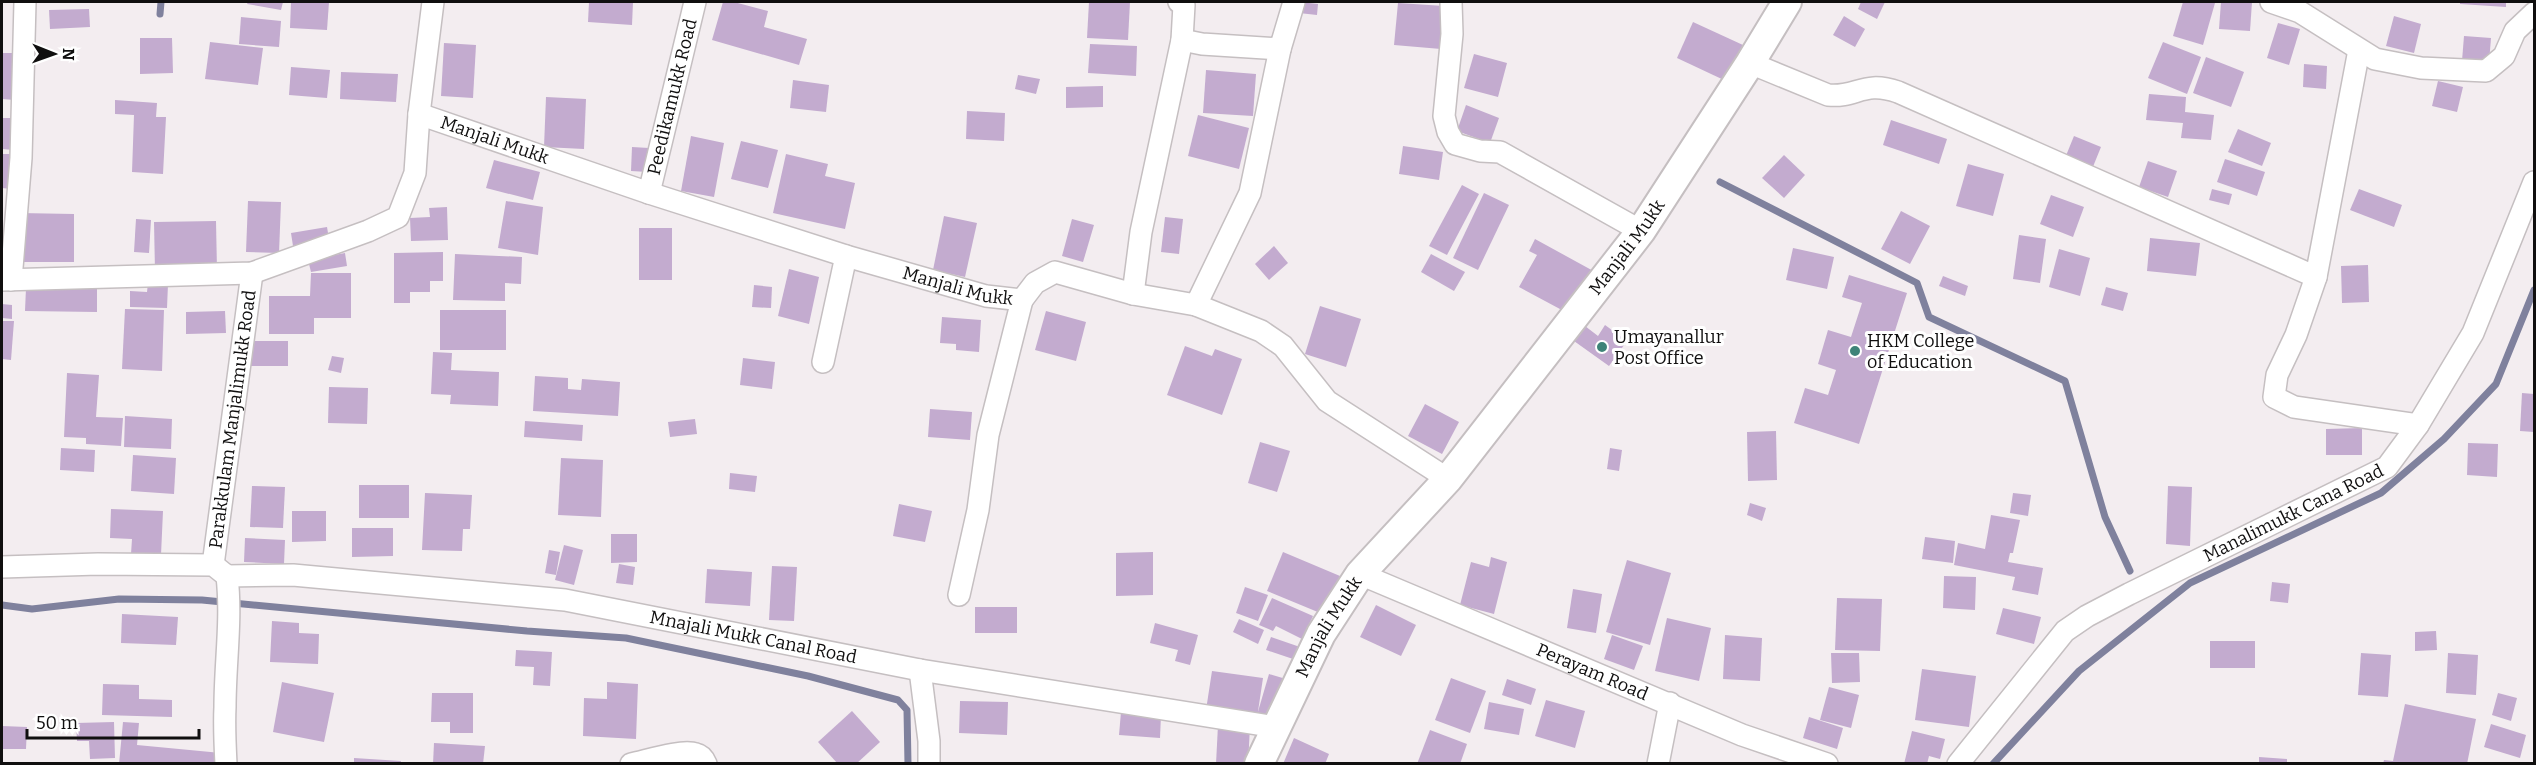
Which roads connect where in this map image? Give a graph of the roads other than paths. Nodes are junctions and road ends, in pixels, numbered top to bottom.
1 (25, 2) edge
2 (433, 2) edge
3 (695, 2) edge
4 (1179, 2) edge
5 (1294, 2) edge
6 (1451, 2) edge
7 (1787, 2) edge
8 (2271, 2) edge
9 (2535, 13) edge
10 (1182, 40) junction
11 (1280, 49) junction
12 (2359, 50) junction
13 (1750, 63) junction
14 (419, 114) junction
15 (2535, 182) edge
16 (649, 193) junction
17 (1641, 231) junction
18 (846, 256) junction
19 (252, 273) junction
20 (2316, 277) junction
21 (6, 280) edge
22 (1133, 294) junction
23 (1022, 300) junction
24 (1196, 305) junction
25 (823, 362) dead end
26 (2418, 425) junction
27 (1448, 479) junction
28 (2, 567) edge
29 (1360, 574) junction
30 (223, 576) junction
31 (959, 595) dead end
32 (920, 670) junction
33 (1670, 703) junction
34 (1276, 727) junction
35 (226, 764) edge
36 (631, 764) edge
37 (706, 764) edge
38 (929, 764) edge
39 (1259, 764) edge
40 (1658, 764) edge
41 (1827, 764) edge
42 (1958, 764) edge

1 - 21 street
2 - 14 street
3 - 16 street, Peedikamukk Road
4 - 10 street
5 - 11 street
6 - 17 street
7 - 13 street, Manjali Mukk
8 - 12 street
9 - 12 street
10 - 11 street
10 - 22 street
11 - 24 street
12 - 20 street
13 - 17 street, Manjali Mukk
13 - 20 street
14 - 16 street, Manjali Mukk
14 - 19 street
15 - 26 street, Manalimukk Cana Road
16 - 18 street, Manjali Mukk
17 - 27 street, Manjali Mukk
18 - 23 street, Manjali Mukk
18 - 25 street
19 - 21 street
19 - 30 street, Parakkulam Manjalimukk Road
20 - 26 street
22 - 23 street, Manjali Mukk
22 - 24 street, Manjali Mukk
23 - 31 street
24 - 27 street, Manjali Mukk
26 - 42 street, Manalimukk Cana Road
27 - 29 street, Manjali Mukk
28 - 30 street, Mnajali Mukk Canal Road
29 - 33 street, Perayam Road
29 - 34 street, Manjali Mukk
30 - 32 street, Mnajali Mukk Canal Road
30 - 35 street, Parakkulam Manjalimukk Road
32 - 34 street, Mnajali Mukk Canal Road
32 - 38 street
33 - 40 street
33 - 41 street, Perayam Road
34 - 39 street, Manjali Mukk
36 - 37 street

